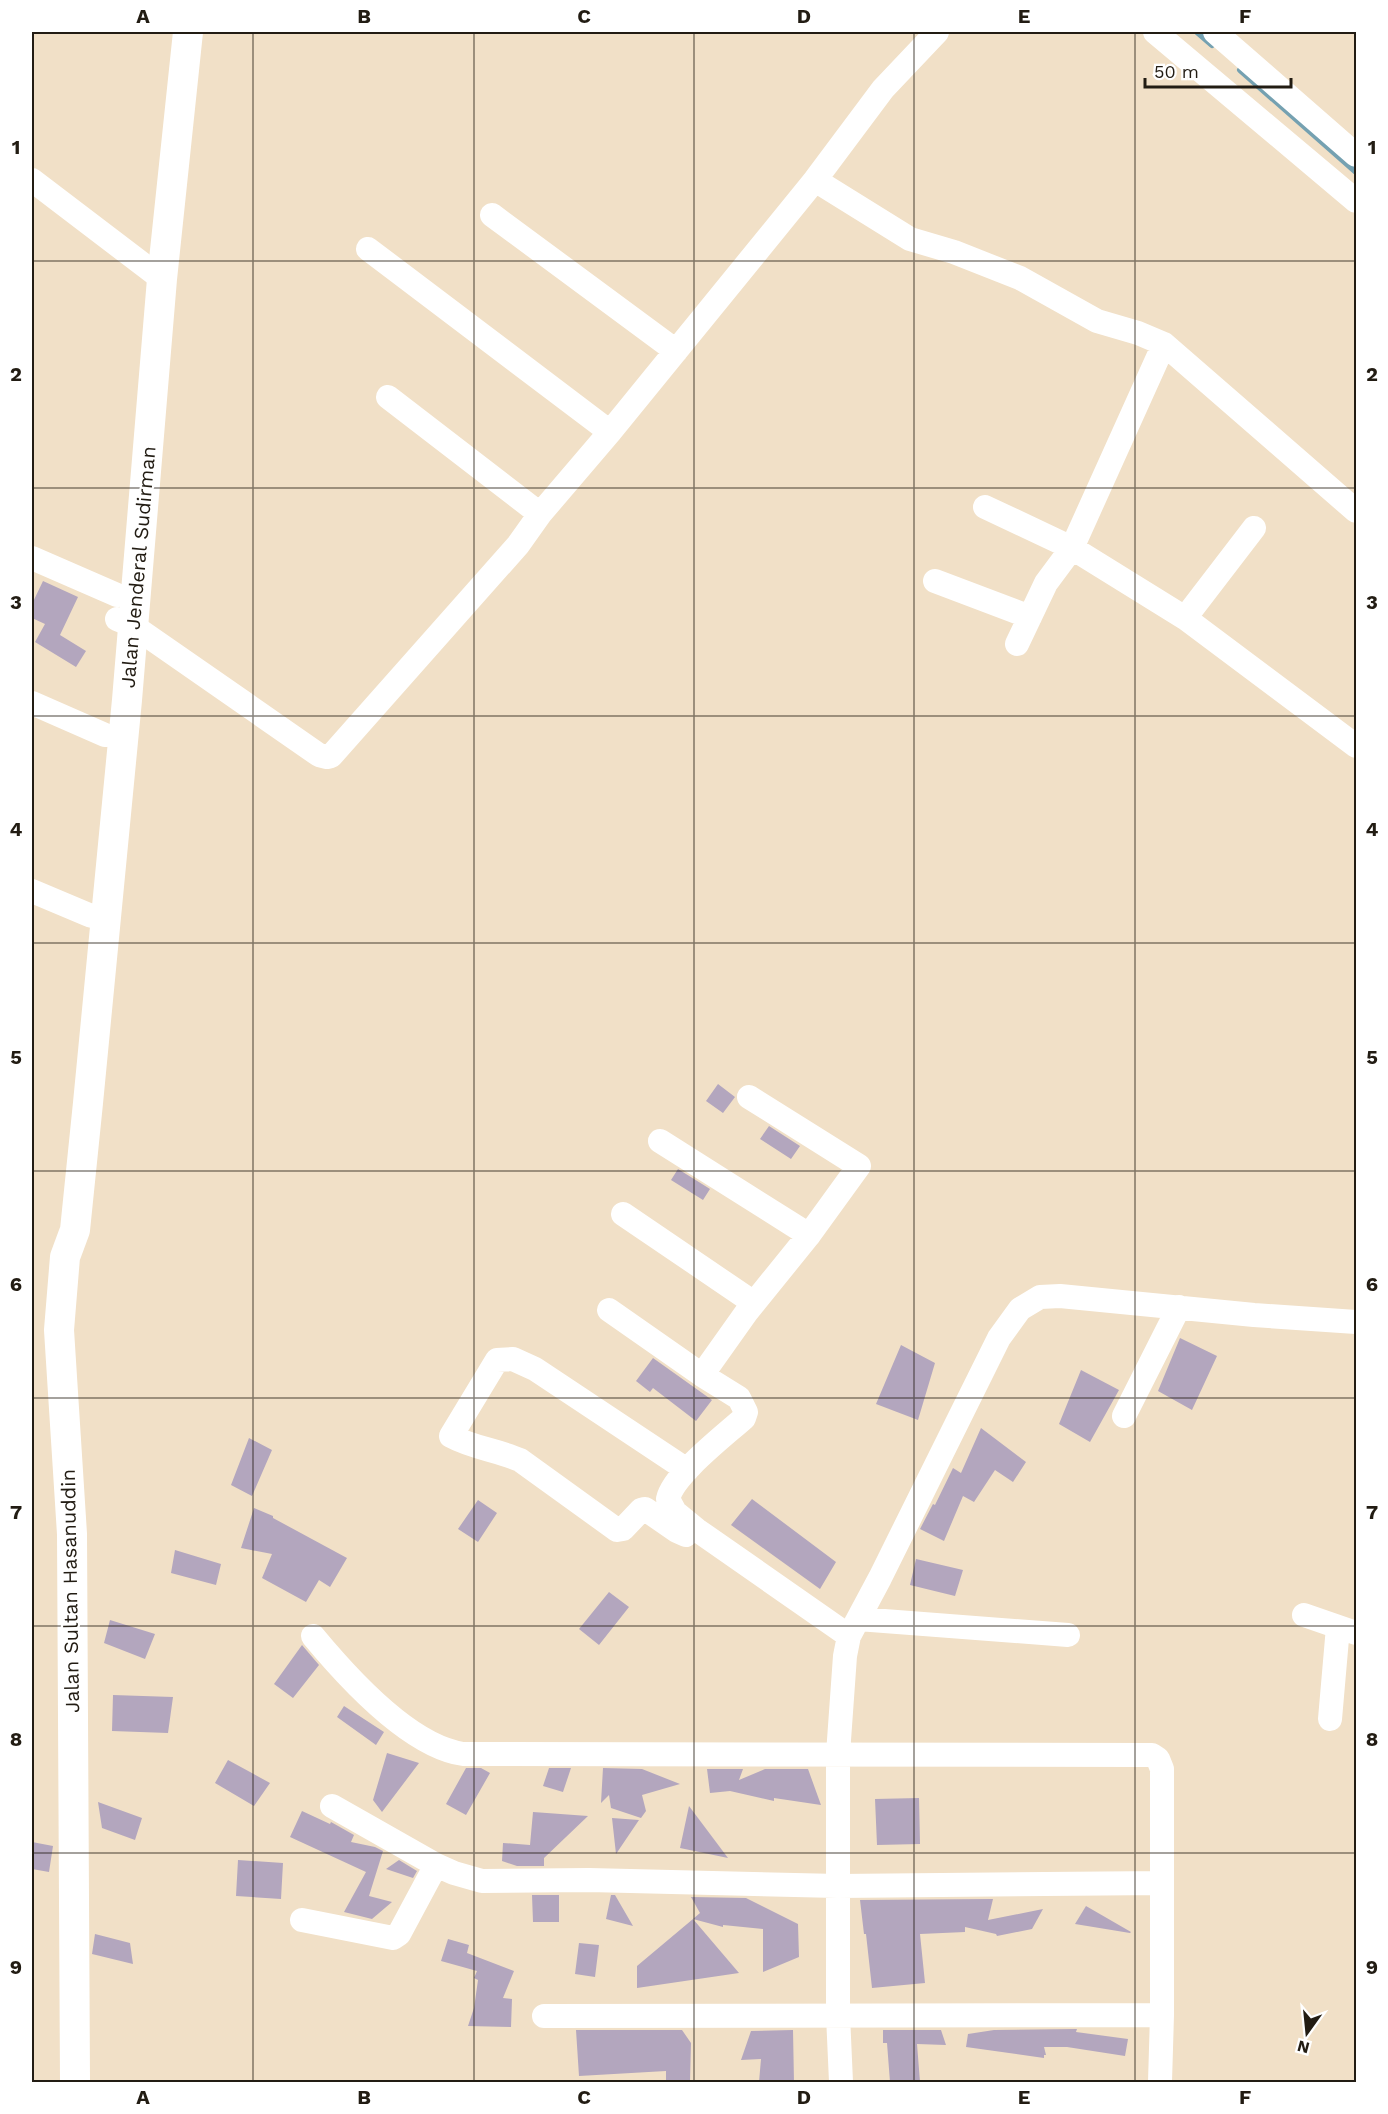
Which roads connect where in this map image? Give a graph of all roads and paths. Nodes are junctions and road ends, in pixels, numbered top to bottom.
1 (168, 32) edge
2 (188, 32) edge
3 (938, 32) edge
4 (1155, 32) edge
5 (1215, 32) edge
6 (1356, 155) edge
7 (32, 180) edge
8 (814, 180) junction
9 (1356, 201) edge
10 (492, 215) dead end
11 (368, 249) dead end
12 (153, 272) junction
13 (1164, 344) junction
14 (676, 351) junction
15 (388, 397) dead end
16 (610, 432) junction
17 (985, 507) dead end
18 (1356, 511) edge
19 (540, 514) junction
20 (1254, 528) dead end
21 (1072, 548) junction
22 (32, 558) edge
23 (935, 581) dead end
24 (122, 613) junction
25 (1030, 617) junction
26 (1185, 618) junction
27 (1017, 644) dead end
28 (32, 704) edge
29 (105, 735) junction
30 (1356, 746) edge
31 (32, 891) edge
32 (97, 917) junction
33 (749, 1097) dead end
34 (88, 1103) joint
35 (660, 1141) dead end
36 (623, 1214) dead end
37 (808, 1235) junction
38 (65, 1257) junction
39 (754, 1303) junction
40 (1179, 1307) junction
41 (609, 1310) dead end
42 (1356, 1322) edge
43 (702, 1375) junction
44 (1124, 1416) dead end
45 (687, 1470) junction
46 (697, 1530) junction
47 (1304, 1615) dead end
48 (854, 1627) junction
49 (1347, 1630) edge
50 (1068, 1635) dead end
51 (314, 1636) dead end
52 (1330, 1719) dead end
53 (838, 1754) junction
54 (332, 1806) dead end
55 (436, 1865) junction
56 (1162, 1883) junction
57 (838, 1886) junction
58 (302, 1920) dead end
59 (838, 2015) junction
60 (1162, 2015) junction
61 (544, 2016) dead end
62 (75, 2082) edge
63 (841, 2082) edge
64 (1160, 2082) edge

1 - 12 main road
2 - 12 main road
3 - 8 street
4 - 9 street
5 - 6 street
7 - 12 street
8 - 13 street
8 - 14 street
10 - 14 street
11 - 16 street
12 - 24 main road
13 - 18 street
13 - 21 street
14 - 16 street
15 - 19 street
16 - 19 street
17 - 21 street
19 - 24 street
20 - 26 street
21 - 25 street
21 - 26 street
22 - 24 street
23 - 25 street
24 - 29 main road
24 - 32 main road, Jalan Jenderal Sudirman
25 - 27 street
26 - 30 street
28 - 29 street
29 - 32 main road
31 - 32 street
32 - 34 main road, Jalan Jenderal Sudirman
32 - 38 main road
33 - 37 street
34 - 38 main road, Jalan Sultan Hasanuddin
35 - 37 street
36 - 39 street
37 - 39 street
38 - 62 main road, Jalan Sultan Hasanuddin
39 - 43 street
40 - 42 street
40 - 44 street
40 - 48 street
41 - 43 street
43 - 45 street
45 - 46 street
45 - 46 street
46 - 48 street
47 - 49 street
48 - 50 street
48 - 53 street
49 - 52 street
51 - 53 street
53 - 56 street
53 - 57 street
54 - 55 street
55 - 57 street
55 - 58 street
56 - 57 street
56 - 60 street
57 - 59 street
59 - 60 street
59 - 61 street
59 - 63 street
60 - 64 street

